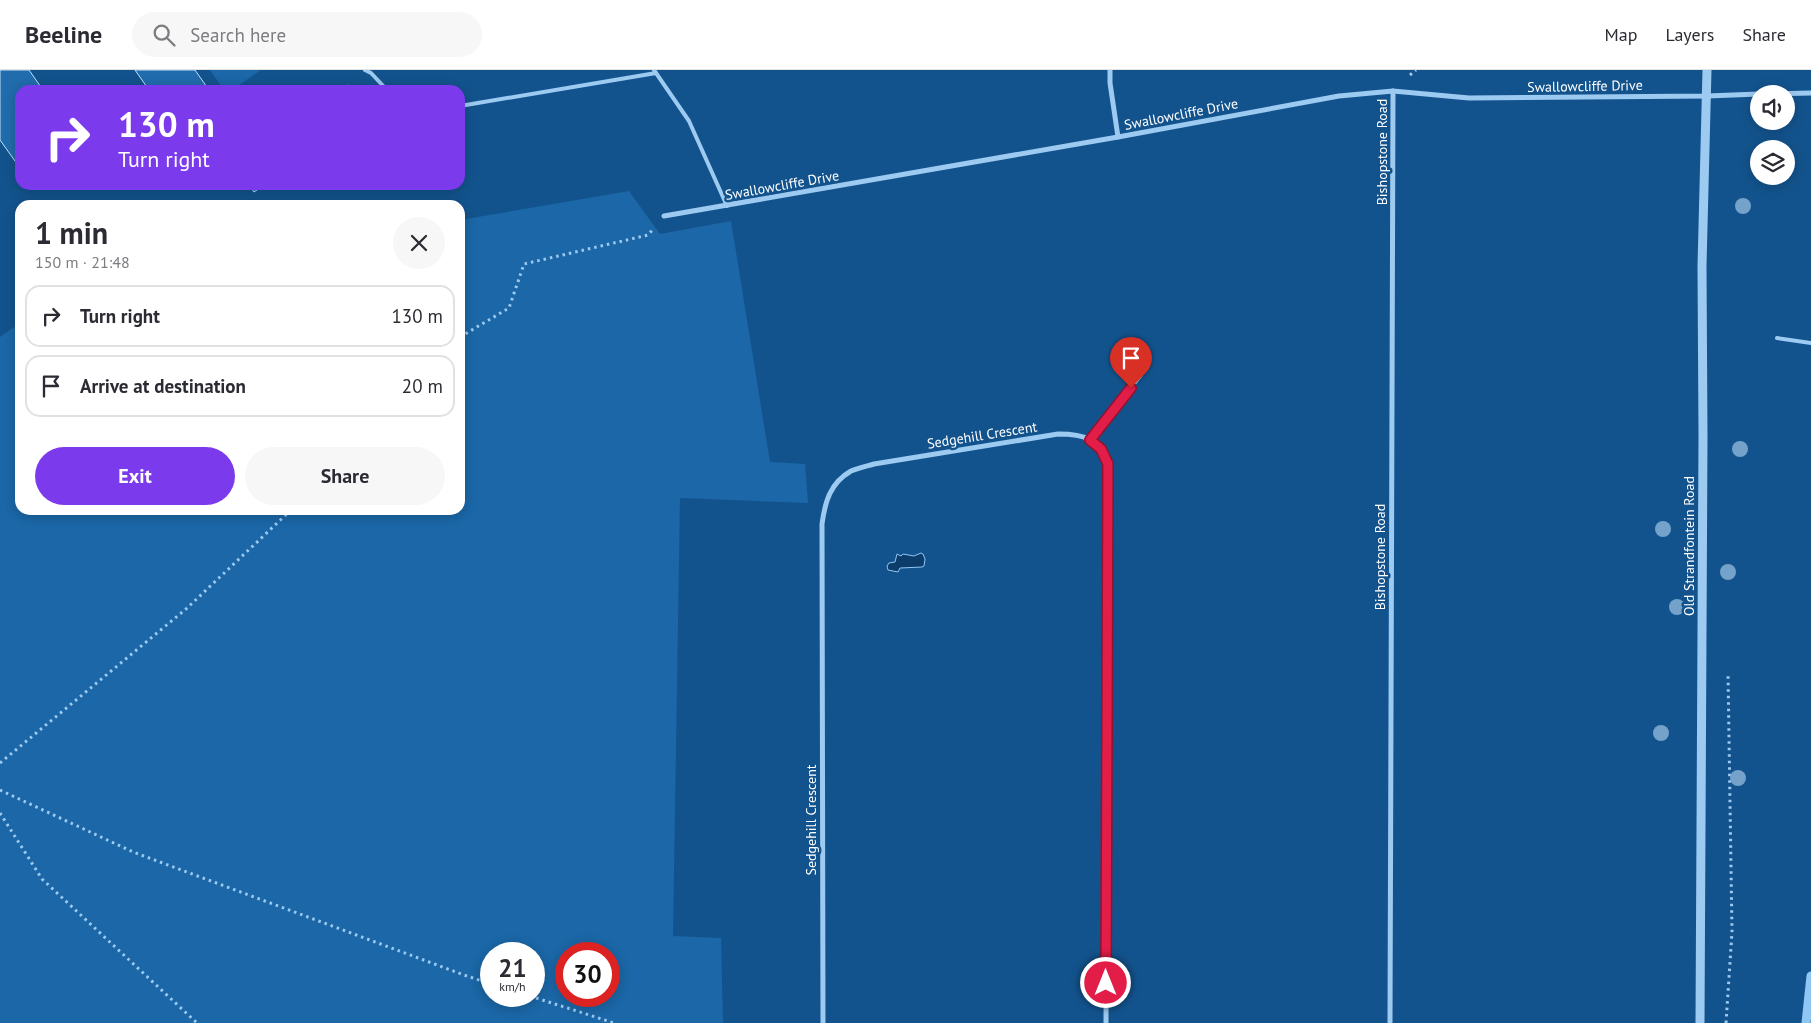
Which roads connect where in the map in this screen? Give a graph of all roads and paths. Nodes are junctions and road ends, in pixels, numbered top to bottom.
1 (365, 70) edge
2 (1110, 70) edge
3 (1707, 70) edge
4 (655, 71) edge
5 (382, 85) edge
6 (1393, 91) junction
7 (1795, 93) edge
8 (1811, 93) edge
9 (1750, 94) edge
10 (1707, 96) junction
11 (465, 105) edge
12 (1118, 137) junction
13 (727, 206) junction
14 (664, 216) joint
15 (465, 334) edge
16 (1777, 338) dead end
17 (1811, 343) edge
18 (1142, 375) dead end
19 (1090, 440) junction
20 (286, 515) edge
21 (1728, 673) dead end
22 (0, 763) edge
23 (0, 790) edge
24 (0, 813) edge
25 (480, 980) edge
26 (545, 1001) edge
27 (198, 1023) edge
28 (614, 1023) edge
29 (822, 1023) edge
30 (1106, 1023) edge
31 (1390, 1023) edge
32 (1700, 1023) edge
33 (1726, 1023) edge

1 - 5 lane
2 - 12 street
3 - 10 street, Old Strandfontein Road
4 - 11 lane
4 - 13 lane
6 - 10 street, Swallowcliffe Drive
6 - 12 street, Swallowcliffe Drive
6 - 31 street, Bishopstone Road
7 - 8 street
9 - 10 street, Swallowcliffe Drive
10 - 32 street, Old Strandfontein Road
12 - 13 street, Swallowcliffe Drive
13 - 14 street, Swallowcliffe Drive
14 - 15 path
16 - 17 lane
18 - 19 lane
19 - 29 street, Sedgehill Crescent
19 - 30 street
20 - 22 path
21 - 33 path
23 - 25 path
24 - 27 path
26 - 28 path

